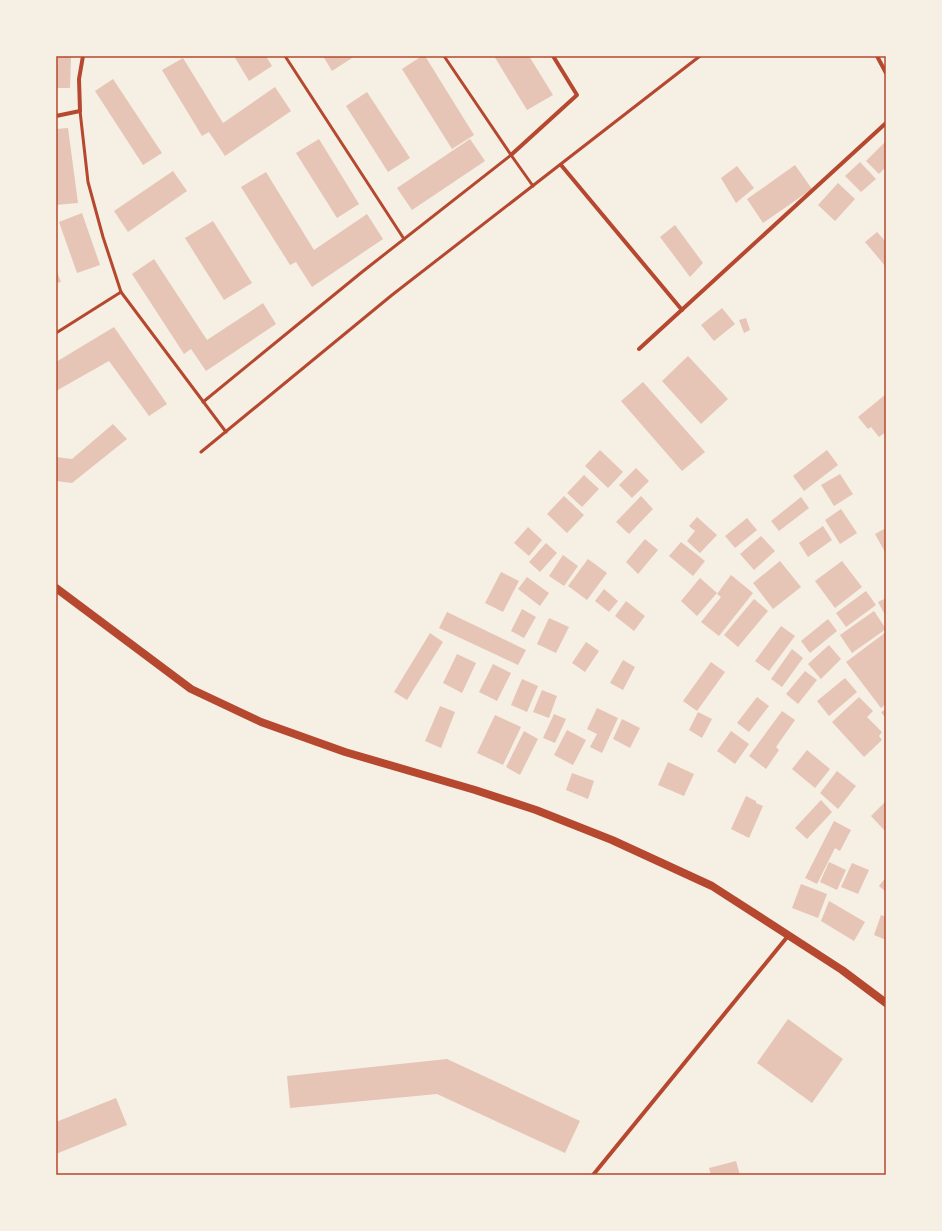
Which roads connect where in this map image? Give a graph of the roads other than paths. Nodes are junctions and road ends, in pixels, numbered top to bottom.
1 (83, 56) edge
2 (285, 56) edge
3 (444, 56) edge
4 (553, 56) edge
5 (700, 56) edge
6 (877, 56) edge
7 (886, 73) edge
8 (80, 111) junction
9 (56, 116) edge
10 (886, 123) edge
11 (511, 155) junction
12 (561, 165) junction
13 (533, 186) junction
14 (404, 239) junction
15 (121, 292) junction
16 (682, 310) junction
17 (56, 332) edge
18 (639, 349) dead end
19 (203, 402) junction
20 (226, 432) junction
21 (201, 452) dead end
22 (56, 588) edge
23 (788, 935) junction
24 (886, 1003) edge
25 (593, 1175) edge

1 - 8 street
2 - 14 lane
3 - 11 lane
4 - 11 street
5 - 12 lane
6 - 7 street
8 - 9 street
8 - 15 lane
10 - 16 street
11 - 13 lane
11 - 14 lane
12 - 13 lane
12 - 16 street
13 - 20 lane
14 - 19 lane
15 - 17 lane
15 - 19 lane
16 - 18 street
19 - 20 lane
20 - 21 lane
22 - 23 main road
23 - 24 main road
23 - 25 street

